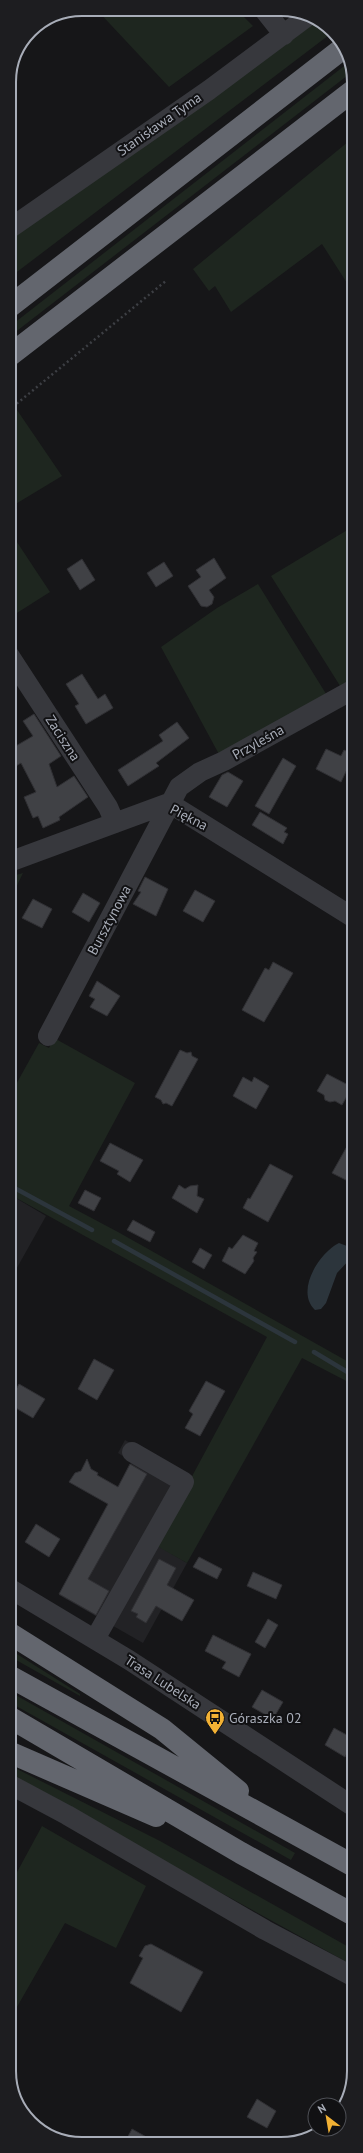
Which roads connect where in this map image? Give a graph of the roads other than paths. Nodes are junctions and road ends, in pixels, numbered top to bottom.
1 (270, 16) edge
2 (303, 20) edge
3 (284, 35) junction
4 (339, 51) edge
5 (347, 95) edge
6 (16, 224) edge
7 (16, 302) edge
8 (16, 351) edge
9 (16, 666) edge
10 (347, 693) edge
11 (169, 803) junction
12 (115, 823) junction
13 (16, 859) edge
14 (347, 914) edge
15 (48, 1036) dead end
16 (132, 1452) dead end
17 (16, 1592) edge
18 (16, 1637) edge
19 (95, 1639) junction
20 (16, 1680) edge
21 (16, 1721) edge
22 (16, 1755) edge
23 (16, 1788) edge
24 (347, 1801) edge
25 (274, 1821) junction
26 (241, 1853) junction
27 (347, 1862) edge
28 (347, 1911) edge
29 (347, 1973) edge

1 - 3 street
2 - 3 street, Stanisława Tyma
3 - 6 street, Stanisława Tyma
4 - 7 highway
5 - 8 highway
9 - 12 street, Zaciszna
10 - 11 street, Przyleśna
11 - 12 street, Piękna
11 - 14 street, Piękna
11 - 15 street, Bursztynowa
12 - 13 street, Piękna
16 - 19 street
17 - 19 street, Trasa Lubelska
18 - 25 highway
19 - 24 street, Trasa Lubelska
20 - 25 highway
21 - 26 highway
22 - 26 highway
23 - 29 street
25 - 27 highway
26 - 28 highway

